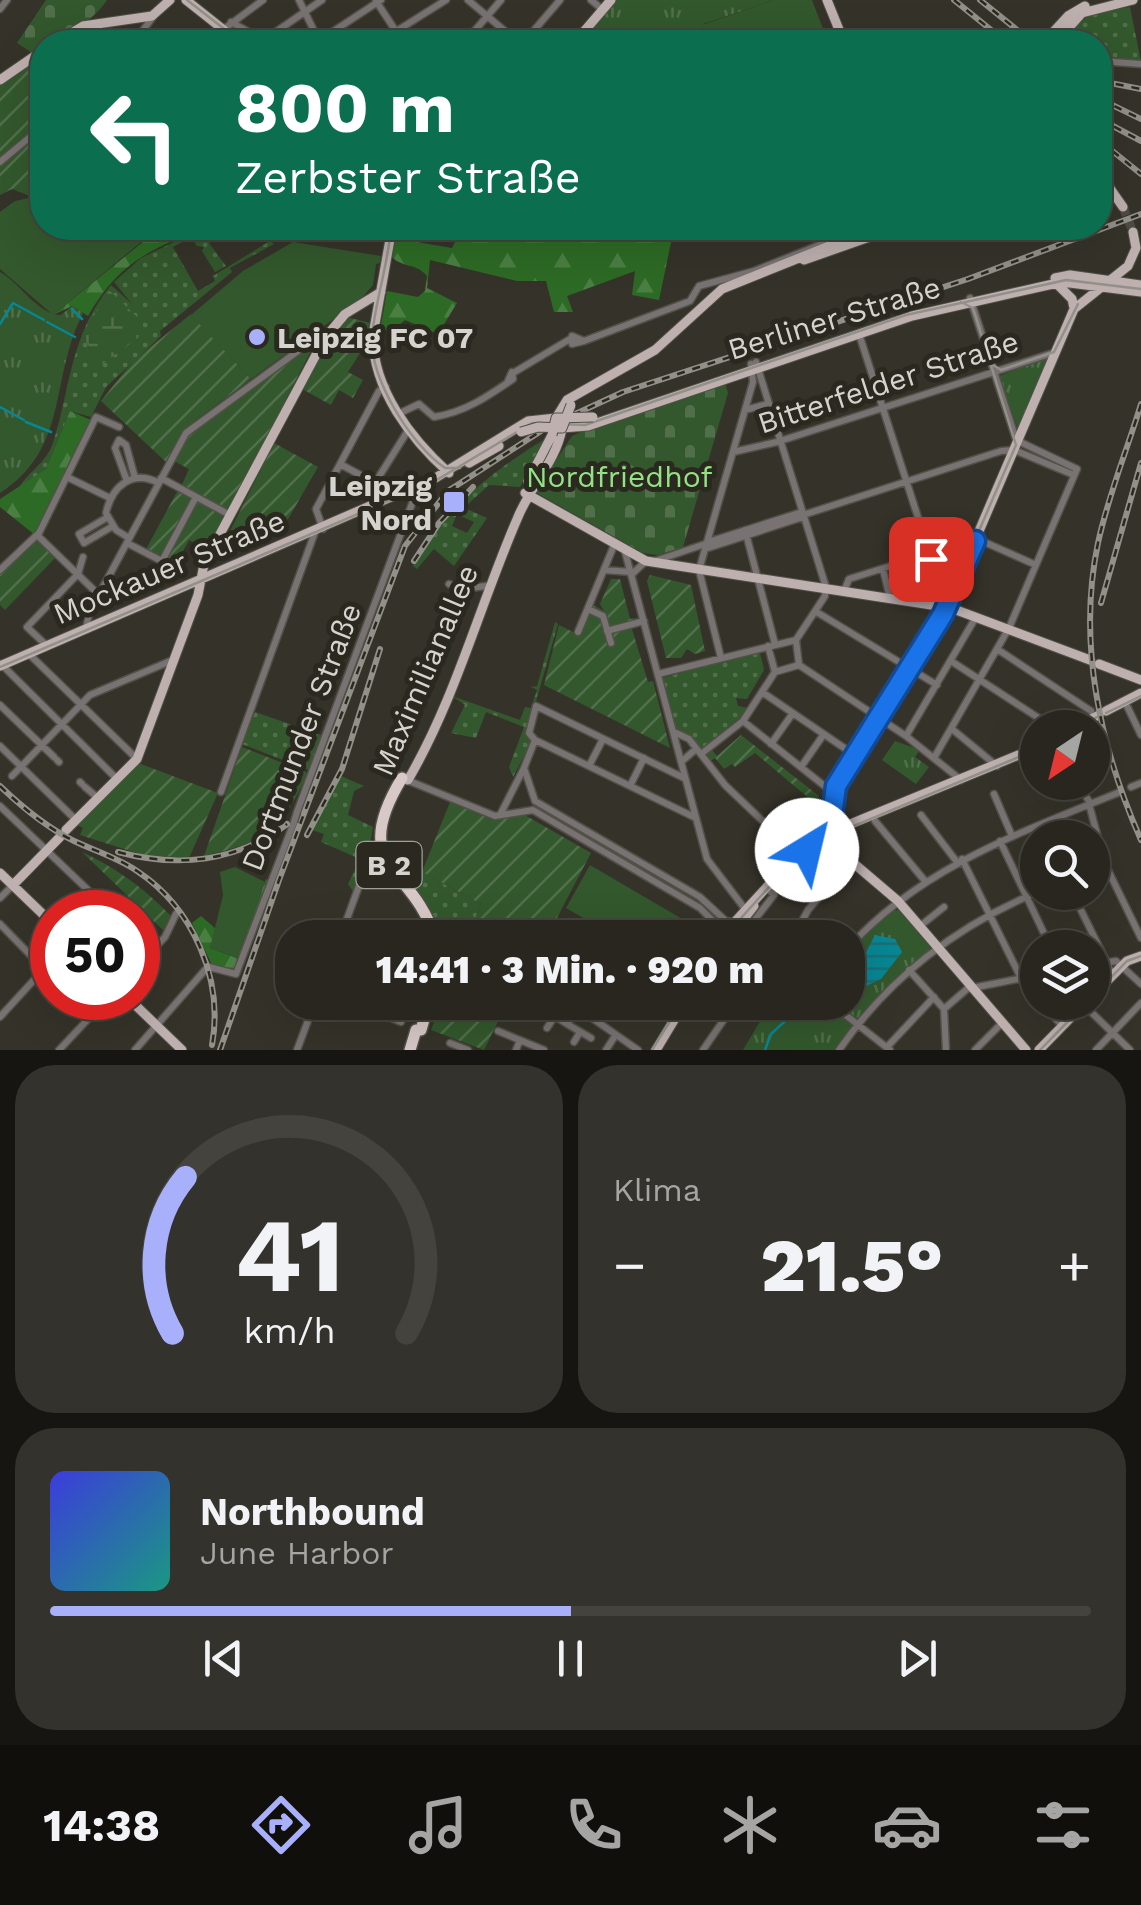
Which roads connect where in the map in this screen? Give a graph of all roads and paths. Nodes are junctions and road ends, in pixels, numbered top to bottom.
1 (7, 0) edge
2 (170, 0) edge
3 (186, 0) edge
4 (263, 0) edge
5 (299, 0) edge
6 (322, 0) edge
7 (446, 0) edge
8 (468, 0) edge
9 (501, 0) edge
10 (560, 0) edge
11 (591, 0) edge
12 (611, 0) edge
13 (827, 0) edge
14 (1107, 0) edge
15 (1133, 0) edge
16 (378, 1) edge
17 (0, 9) edge
18 (602, 10) junction
19 (302, 12) junction
20 (154, 16) junction
21 (488, 16) junction
22 (102, 23) junction
23 (227, 25) junction
24 (77, 28) junction
25 (74, 30) edge
26 (81, 30) edge
27 (101, 30) edge
28 (143, 30) edge
29 (231, 30) edge
30 (237, 30) edge
31 (278, 30) edge
32 (312, 30) edge
33 (336, 30) edge
34 (393, 30) edge
35 (400, 30) edge
36 (476, 30) edge
37 (506, 30) edge
38 (532, 30) edge
39 (584, 30) edge
40 (839, 30) edge
41 (1055, 30) edge
42 (1067, 30) edge
43 (30, 60) edge
44 (1112, 63) edge
45 (1141, 64) edge
46 (0, 80) edge
47 (30, 137) edge
48 (0, 162) edge
49 (1112, 190) edge
50 (1123, 207) tunnel mouth
51 (1133, 232) dead end
52 (390, 240) edge
53 (824, 240) edge
54 (844, 240) edge
55 (861, 240) edge
56 (1130, 264) junction
57 (1056, 284) junction
58 (1105, 284) junction
59 (1140, 287) edge
60 (716, 291) junction
61 (380, 297) junction
62 (971, 300) junction
63 (1076, 307) junction
64 (858, 333) junction
65 (324, 338) junction
66 (1056, 352) junction
67 (753, 366) junction
68 (994, 372) junction
69 (388, 387) junction
70 (566, 404) junction
71 (767, 404) junction
72 (883, 408) junction
73 (745, 410) junction
74 (398, 414) junction
75 (595, 420) junction
76 (554, 423) junction
77 (117, 427) dead end
78 (580, 428) junction
79 (408, 432) junction
80 (556, 440) junction
81 (779, 441) junction
82 (1016, 444) junction
83 (733, 452) junction
84 (340, 464) junction
85 (447, 471) junction
86 (69, 478) junction
87 (127, 481) junction
88 (160, 481) junction
89 (906, 481) junction
90 (375, 482) junction
91 (412, 490) junction
92 (525, 493) junction
93 (196, 497) junction
94 (110, 498) junction
95 (382, 501) junction
96 (358, 514) junction
97 (107, 515) junction
98 (230, 515) junction
99 (803, 515) junction
100 (114, 526) junction
101 (319, 530) junction
102 (746, 532) junction
103 (37, 535) junction
104 (128, 540) junction
105 (975, 541) junction
106 (706, 545) junction
107 (620, 546) junction
108 (84, 550) junction
109 (930, 554) junction
110 (162, 561) junction
111 (650, 562) junction
112 (204, 564) junction
113 (1036, 564) junction
114 (883, 569) junction
115 (0, 570) edge
116 (179, 570) dead end
117 (604, 570) junction
118 (699, 570) junction
119 (78, 574) junction
120 (216, 574) junction
121 (631, 574) junction
122 (758, 578) junction
123 (200, 581) junction
124 (449, 584) dead end
125 (486, 586) junction
126 (826, 588) junction
127 (844, 591) junction
128 (99, 594) junction
129 (943, 596) dead end
130 (890, 598) junction
131 (934, 605) junction
132 (946, 607) junction
133 (588, 610) junction
134 (815, 611) junction
135 (976, 617) junction
136 (940, 619) junction
137 (644, 621) junction
138 (1009, 628) junction
139 (86, 630) junction
140 (607, 631) junction
141 (578, 632) dead end
142 (796, 640) junction
143 (611, 642) dead end
144 (771, 645) junction
145 (47, 646) junction
146 (997, 650) junction
147 (30, 654) junction
148 (721, 658) junction
149 (174, 659) junction
150 (951, 661) junction
151 (1, 665) edge
152 (799, 665) junction
153 (910, 668) junction
154 (775, 672) junction
155 (658, 674) junction
156 (980, 680) junction
157 (1141, 680) edge
158 (937, 684) junction
159 (762, 692) junction
160 (1141, 696) edge
161 (0, 705) edge
162 (81, 705) junction
163 (1126, 706) junction
164 (1026, 710) edge
165 (1094, 710) edge
166 (1109, 710) edge
167 (1110, 711) edge
168 (792, 712) junction
169 (880, 719) junction
170 (743, 722) junction
171 (61, 725) junction
172 (952, 729) junction
173 (672, 731) junction
174 (824, 734) junction
175 (906, 736) junction
176 (1141, 736) edge
177 (603, 738) junction
178 (534, 740) junction
179 (772, 744) junction
180 (41, 745) junction
181 (0, 746) edge
182 (699, 752) junction
183 (856, 756) junction
184 (644, 758) junction
185 (934, 758) junction
186 (1020, 758) edge
187 (1020, 758) edge
188 (137, 759) junction
189 (57, 760) dead end
190 (681, 762) junction
191 (21, 766) junction
192 (590, 766) junction
193 (801, 767) junction
194 (998, 767) junction
195 (524, 768) junction
196 (12, 776) dead end
197 (401, 777) junction
198 (684, 778) junction
199 (117, 779) junction
200 (962, 780) junction
201 (1141, 783) edge
202 (82, 784) dead end
203 (630, 786) junction
204 (1131, 787) dead end
205 (834, 789) junction
206 (221, 792) dead end
207 (1120, 792) dead end
208 (994, 794) dead end
209 (98, 798) junction
210 (1087, 800) edge
211 (1090, 804) junction
212 (0, 806) edge
213 (535, 807) junction
214 (500, 815) junction
215 (921, 816) dead end
216 (695, 818) junction
217 (76, 820) junction
218 (1053, 820) edge
219 (1094, 820) edge
220 (875, 821) junction
221 (1020, 833) edge
222 (1012, 836) junction
223 (827, 837) junction
224 (1000, 841) junction
225 (46, 851) junction
226 (796, 853) junction
227 (960, 860) junction
228 (850, 861) junction
229 (367, 864) dead end
230 (0, 873) edge
231 (1110, 874) edge
232 (925, 882) junction
233 (1020, 882) edge
234 (12, 885) junction
235 (88, 890) edge
236 (0, 898) edge
237 (1020, 899) edge
238 (898, 901) junction
239 (30, 902) edge
240 (703, 906) junction
241 (944, 908) dead end
242 (176, 914) dead end
243 (989, 914) junction
244 (747, 918) junction
245 (347, 920) edge
246 (427, 920) edge
247 (713, 920) edge
248 (729, 920) edge
249 (740, 920) edge
250 (744, 920) edge
251 (804, 920) edge
252 (0, 924) edge
253 (920, 926) junction
254 (865, 932) edge
255 (1141, 938) edge
256 (160, 942) edge
257 (938, 948) junction
258 (1141, 956) edge
259 (1110, 964) edge
260 (1122, 966) junction
261 (1110, 969) edge
262 (909, 970) junction
263 (1113, 975) junction
264 (1020, 976) edge
265 (1020, 978) edge
266 (1110, 978) edge
267 (1141, 984) edge
268 (973, 988) junction
269 (934, 997) junction
270 (1141, 1004) edge
271 (944, 1009) junction
272 (0, 1017) edge
273 (87, 1020) edge
274 (152, 1020) edge
275 (308, 1020) edge
276 (396, 1020) edge
277 (422, 1020) edge
278 (553, 1020) edge
279 (561, 1020) edge
280 (570, 1020) edge
281 (591, 1020) edge
282 (672, 1020) edge
283 (724, 1020) edge
284 (853, 1020) edge
285 (1057, 1020) edge
286 (1068, 1020) edge
287 (1100, 1020) edge
288 (401, 1022) dead end
289 (1003, 1022) junction
290 (155, 1023) junction
291 (567, 1024) junction
292 (858, 1024) junction
293 (1062, 1026) junction
294 (548, 1028) dead end
295 (498, 1030) dead end
296 (580, 1032) junction
297 (1112, 1033) junction
298 (615, 1036) junction
299 (591, 1038) dead end
300 (520, 1040) junction
301 (574, 1042) dead end
302 (450, 1043) dead end
303 (888, 1049) edge
304 (58, 1050) edge
305 (135, 1050) edge
306 (182, 1050) edge
307 (297, 1050) edge
308 (413, 1050) edge
309 (468, 1050) edge
310 (516, 1050) edge
311 (544, 1050) edge
312 (606, 1050) edge
313 (638, 1050) edge
314 (653, 1050) edge
315 (703, 1050) edge
316 (839, 1050) edge
317 (946, 1050) edge
318 (975, 1050) edge
319 (1026, 1050) edge
320 (1039, 1050) edge
321 (1096, 1050) edge
322 (1130, 1050) edge

1 - 17 street
2 - 20 main road
3 - 23 main road
4 - 23 street
5 - 19 street
6 - 19 street
7 - 35 street
8 - 21 street
9 - 21 street
10 - 38 street
11 - 18 street
12 - 18 main road
13 - 40 main road
14 - 41 main road
15 - 42 main road
16 - 33 street
16 - 34 street
18 - 39 main road
19 - 31 street
19 - 32 street
20 - 22 main road
20 - 28 street
21 - 36 street
21 - 37 street
22 - 24 main road
22 - 27 street
23 - 29 main road
23 - 30 street
24 - 25 main road
24 - 26 street
43 - 46 main road
44 - 45 street
47 - 48 street
49 - 50 main road
51 - 56 main road
52 - 61 main road
53 - 60 street
54 - 60 main road, B 2
55 - 60 main road, B 2
56 - 58 main road
56 - 59 main road
57 - 58 main road, Berliner Straße
57 - 62 main road, Berliner Straße
57 - 63 main road
58 - 59 main road, Berliner Straße
58 - 62 main road, Berliner Straße
58 - 63 main road
60 - 70 main road, B 2
60 - 74 street
61 - 65 main road
61 - 69 main road
62 - 64 main road, Berliner Straße
62 - 67 main road, Berliner Straße
62 - 68 street
63 - 66 main road
64 - 67 main road, Berliner Straße
64 - 72 street
65 - 88 street
65 - 98 main road
66 - 68 street, Bitterfelder Straße
66 - 82 main road
67 - 71 street
67 - 73 street
67 - 75 main road, Berliner Straße
68 - 72 street, Bitterfelder Straße
68 - 82 street
69 - 74 main road
69 - 84 street
70 - 76 main road, B 2, bridge
70 - 76 main road
71 - 73 street
71 - 81 street
72 - 81 street, Bitterfelder Straße
72 - 89 street
73 - 83 street
74 - 79 main road
75 - 76 main road, Berliner Straße, bridge
75 - 78 main road, Berliner Straße
76 - 78 main road, Berliner Straße
76 - 80 main road, Maximilianallee / B 2, bridge
76 - 85 main road, Mockauer Straße, bridge
77 - 86 street
78 - 80 main road
79 - 85 main road
79 - 90 street
80 - 92 main road, Maximilianallee / B 2
81 - 83 street, Bitterfelder Straße
81 - 99 street
82 - 89 street
82 - 105 main road
82 - 113 street
83 - 106 street
84 - 90 street
84 - 101 street
85 - 91 main road, Mockauer Straße
86 - 94 street
86 - 103 street
87 - 87 street
87 - 88 street
87 - 94 street
88 - 93 street
88 - 104 street
89 - 99 street
89 - 109 street
90 - 95 street
91 - 95 main road, Mockauer Straße
91 - 96 main road, Mockauer Straße
91 - 290 street, Dortmunder Straße, bridge
92 - 107 main road
92 - 125 main road, Maximilianallee / B 2
92 - 197 main road, Maximilianallee / B 2
93 - 98 street
93 - 110 street
94 - 97 street
95 - 96 main road, Mockauer Straße
96 - 101 main road, Mockauer Straße
97 - 100 street
97 - 108 street
98 - 112 main road
99 - 102 street
99 - 126 street
100 - 104 street
100 - 108 street
101 - 120 main road, Mockauer Straße
101 - 206 street
102 - 106 street
102 - 122 street
103 - 115 street
103 - 119 street
104 - 110 street
104 - 128 street
105 - 109 street
105 - 113 street
105 - 132 main road
106 - 111 street
106 - 118 street
107 - 111 main road
107 - 117 street
107 - 121 street
108 - 119 street
109 - 114 street
109 - 129 street
110 - 116 street
111 - 118 main road
111 - 121 street
112 - 120 main road
112 - 123 main road
113 - 138 street
114 - 127 street
114 - 130 street
117 - 121 street
117 - 133 street
118 - 122 main road
118 - 148 street
119 - 128 street
119 - 145 street
120 - 123 main road, Mockauer Straße
121 - 137 street
122 - 126 main road
122 - 144 street
123 - 139 main road, Mockauer Straße
123 - 149 main road
124 - 125 street, Maximilianallee
125 - 197 main road, Maximilianallee / B 2
126 - 127 main road
126 - 134 street
127 - 130 main road
128 - 139 street
130 - 131 main road
131 - 132 main road
131 - 136 main road
132 - 135 main road
132 - 136 main road
133 - 140 street
133 - 141 street
134 - 142 street
134 - 153 street
135 - 138 main road
135 - 150 street
136 - 153 main road
137 - 140 street
137 - 155 street
138 - 146 street
138 - 157 main road
139 - 145 main road, Mockauer Straße
140 - 143 street
142 - 144 street
142 - 152 street
144 - 148 street
144 - 154 street
145 - 147 main road, Mockauer Straße
146 - 156 street
146 - 165 street
147 - 151 main road, Mockauer Straße
147 - 162 street
148 - 155 street
149 - 162 street
149 - 188 main road
150 - 156 street
150 - 158 street
151 - 171 street
152 - 154 street
152 - 169 street
153 - 158 street
153 - 169 main road
154 - 159 street
155 - 173 street
156 - 164 street
156 - 172 street
158 - 175 street
159 - 168 street
159 - 170 street
160 - 163 main road
160 - 166 main road
161 - 180 street
162 - 171 street
162 - 188 street
163 - 167 main road
163 - 176 street
168 - 174 street
168 - 179 street
169 - 175 street
169 - 183 main road
170 - 179 street
170 - 182 street
171 - 180 street
171 - 199 street
172 - 185 street
172 - 194 street
173 - 182 street
173 - 190 street
174 - 183 street
174 - 193 street
175 - 185 street
177 - 178 street
177 - 184 street
177 - 192 street
178 - 192 street
178 - 195 street
179 - 193 street
180 - 189 street
180 - 191 street
181 - 191 street
182 - 190 street
182 - 226 street
183 - 205 main road
184 - 198 street
184 - 203 street
185 - 200 street
186 - 194 main road
187 - 220 main road
188 - 199 main road
190 - 198 street
191 - 196 street
191 - 217 street
192 - 203 street
193 - 205 street
194 - 200 main road
195 - 213 street
195 - 214 street
197 - 214 street
197 - 246 highway, Maximilianallee / B 2
198 - 216 street
199 - 209 main road
200 - 223 main road
201 - 204 street
202 - 209 street
203 - 216 street
205 - 223 main road
207 - 211 street
208 - 222 street
209 - 217 main road
210 - 211 street
211 - 218 street
211 - 219 street
212 - 225 street
213 - 214 street
213 - 240 street
215 - 227 street
216 - 244 street
217 - 225 main road
220 - 223 main road
220 - 232 street
221 - 222 street
222 - 224 street
223 - 226 main road
223 - 228 main road
223 - 244 main road
224 - 227 street
224 - 233 street
225 - 234 main road
225 - 235 street
226 - 244 main road
227 - 232 street
227 - 243 street
228 - 238 main road
228 - 251 street
229 - 245 street
230 - 234 main road
231 - 255 street
232 - 238 street
234 - 236 street
234 - 239 main road
237 - 243 street
238 - 253 main road
238 - 254 street
240 - 247 street
240 - 248 street
241 - 253 street
242 - 256 street
243 - 257 street
243 - 264 street
244 - 249 main road
244 - 250 main road
252 - 272 street
253 - 257 main road
257 - 262 street
257 - 268 main road
258 - 260 main road
259 - 260 street
260 - 263 main road
260 - 267 street
261 - 263 street
262 - 269 street
262 - 292 street
263 - 266 main road
265 - 268 street
268 - 271 street
268 - 289 main road
269 - 271 street
269 - 303 street
270 - 297 street
271 - 317 street
273 - 304 street
274 - 290 main road
275 - 307 street
276 - 288 street
277 - 308 highway
278 - 294 street
279 - 291 street
280 - 291 street
281 - 298 street
282 - 314 main road
283 - 315 street
284 - 292 street
285 - 293 street
286 - 293 main road
287 - 297 street
289 - 318 street
289 - 319 main road
290 - 305 street, Dortmunder Straße
290 - 306 main road
291 - 296 street
292 - 303 street
292 - 316 street
293 - 320 main road
295 - 300 street
296 - 299 street
296 - 301 street
297 - 321 street
297 - 322 street
298 - 312 street
298 - 313 street
300 - 310 street
300 - 311 street
302 - 309 street

